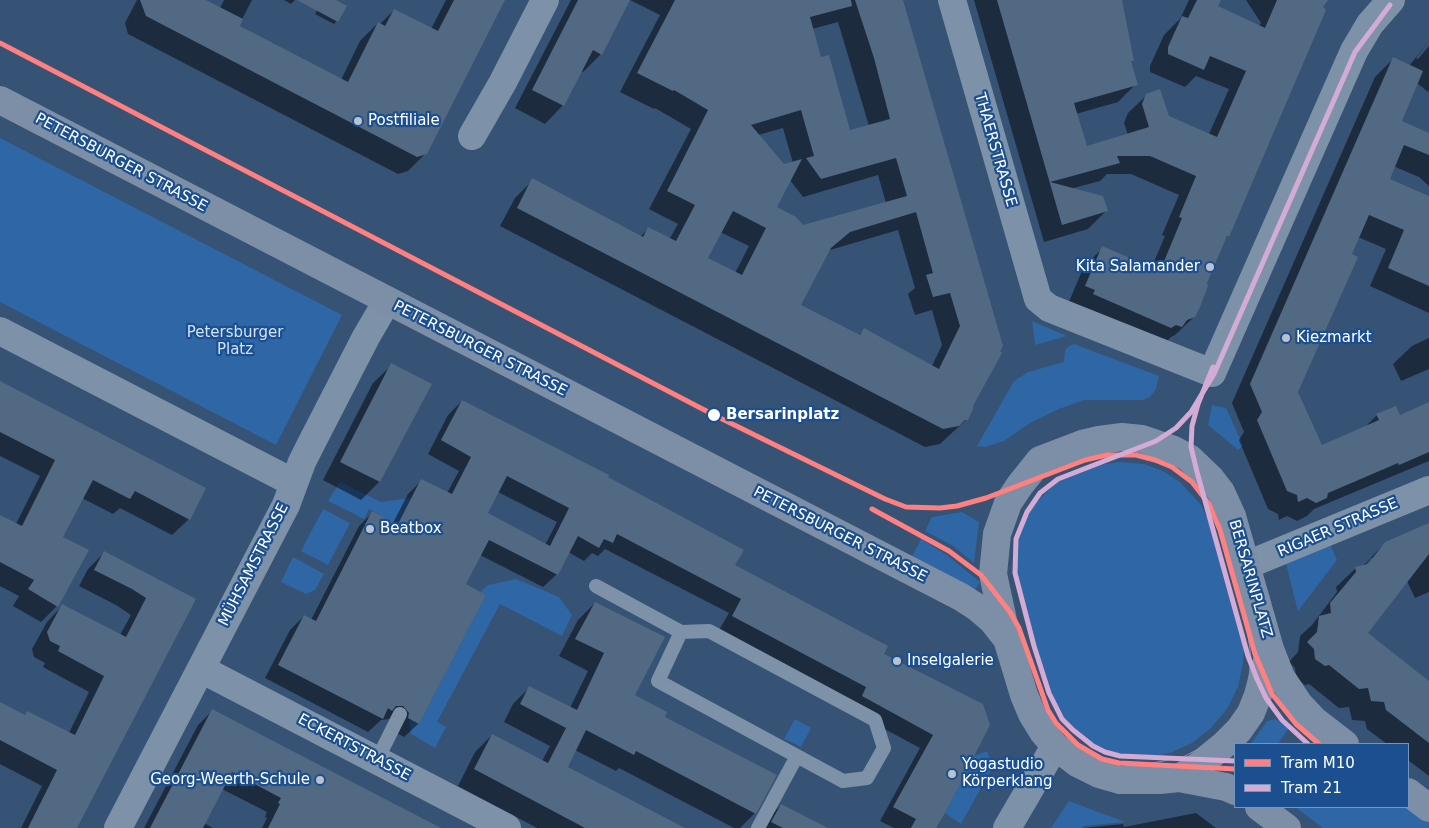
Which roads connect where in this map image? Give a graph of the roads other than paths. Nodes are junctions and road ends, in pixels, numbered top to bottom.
1 (545, 0) edge
2 (952, 0) edge
3 (1391, 0) edge
4 (0, 100) edge
5 (472, 136) dead end
6 (388, 301) junction
7 (0, 331) edge
8 (294, 483) junction
9 (1429, 490) edge
10 (1247, 565) junction
11 (596, 586) dead end
12 (998, 596) junction
13 (961, 597) junction
14 (682, 632) junction
15 (1007, 640) junction
16 (1270, 649) junction
17 (201, 669) junction
18 (400, 714) dead end
19 (1344, 743) edge
20 (1055, 746) junction
21 (797, 756) junction
22 (377, 760) junction
23 (1179, 778) junction
24 (1234, 790) edge
25 (1409, 793) edge
26 (1260, 808) edge
27 (1429, 808) edge
28 (118, 828) edge
29 (507, 828) edge
30 (758, 828) edge
31 (1007, 828) edge
32 (1287, 828) edge

1 - 5 street
2 - 3 street, THAERSTRASSE
4 - 6 main road, PETERSBURGER STRASSE
6 - 8 street, MÜHSAMSTRASSE
6 - 13 main road, PETERSBURGER STRASSE
7 - 8 street
8 - 17 street, MÜHSAMSTRASSE
9 - 10 street, RIGAER STRASSE
10 - 12 main road, BERSARINPLATZ
10 - 16 main road, BERSARINPLATZ
11 - 14 lane
12 - 13 main road, PETERSBURGER STRASSE
12 - 15 main road, BERSARINPLATZ
13 - 15 main road, PETERSBURGER STRASSE
14 - 21 lane
14 - 21 lane
15 - 20 main road, BERSARINPLATZ
16 - 19 main road
16 - 23 main road, BERSARINPLATZ
17 - 22 street, ECKERTSTRASSE
17 - 28 street, MÜHSAMSTRASSE
18 - 22 lane
20 - 23 main road, BERSARINPLATZ
20 - 31 street
21 - 30 lane
22 - 29 street, ECKERTSTRASSE
23 - 24 main road
25 - 27 main road
26 - 32 main road

